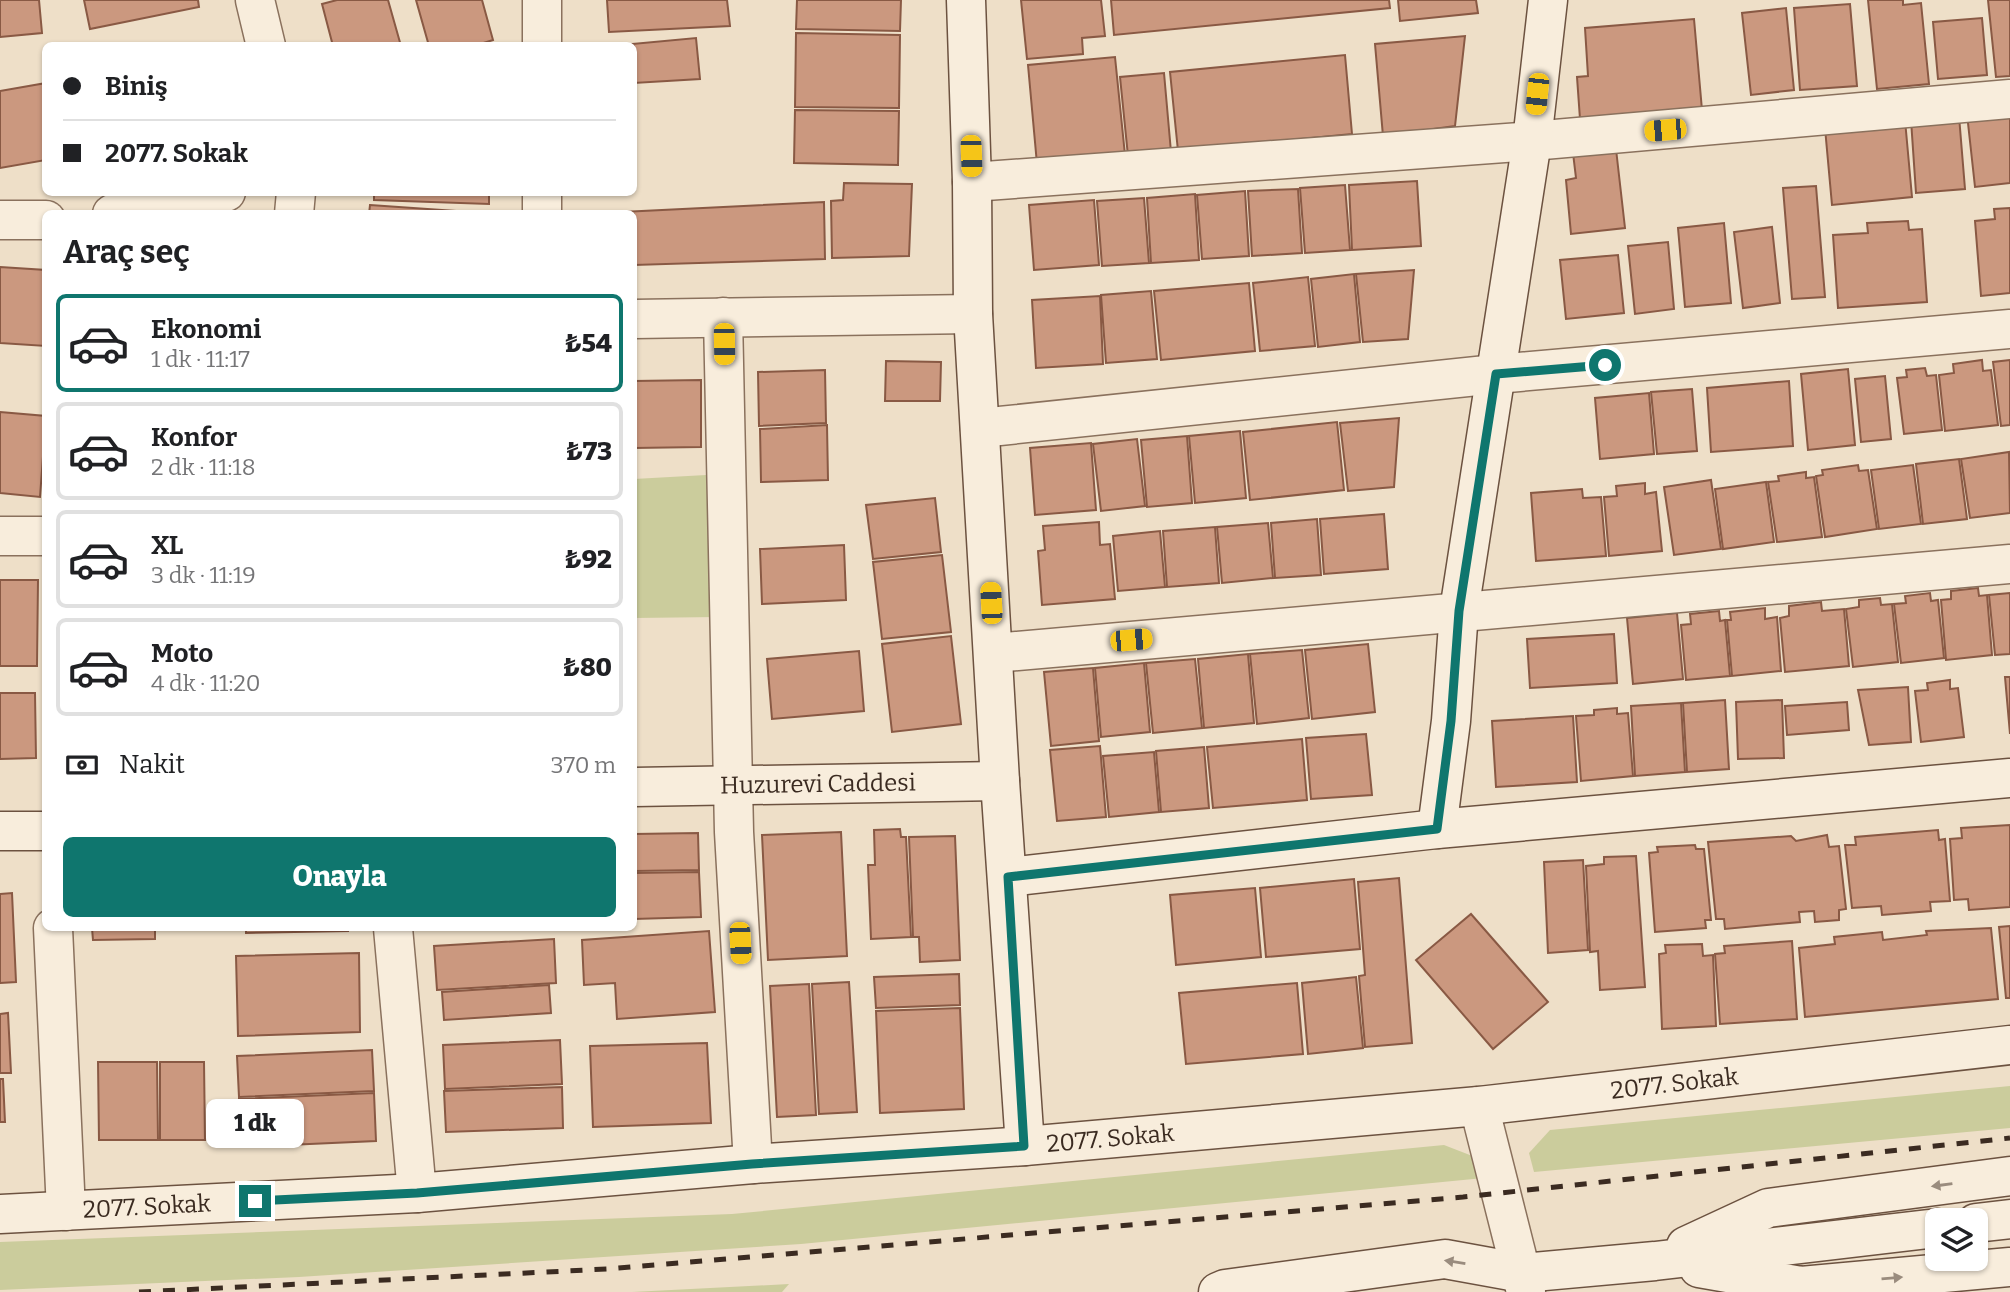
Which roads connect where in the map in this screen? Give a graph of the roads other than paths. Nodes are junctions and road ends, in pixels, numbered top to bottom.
1 (255, 0) edge
2 (542, 0) edge
3 (966, 0) edge
4 (1548, 0) edge
5 (265, 42) edge
6 (542, 42) edge
7 (2010, 99) edge
8 (1532, 141) junction
9 (972, 182) junction
10 (205, 196) edge
11 (133, 210) edge
12 (0, 220) edge
13 (42, 220) edge
14 (973, 314) junction
15 (723, 317) junction
16 (637, 320) edge
17 (2010, 329) edge
18 (1496, 374) junction
19 (980, 428) junction
20 (0, 536) edge
21 (42, 536) edge
22 (2010, 564) edge
23 (1459, 611) junction
24 (994, 653) junction
25 (2010, 778) edge
26 (1000, 781) junction
27 (734, 786) junction
28 (637, 788) edge
29 (1437, 829) junction
30 (0, 831) edge
31 (42, 831) edge
32 (1008, 877) junction
33 (53, 931) edge
34 (393, 931) edge
35 (2010, 1045) edge
36 (1479, 1105) junction
37 (1024, 1146) junction
38 (752, 1164) junction
39 (2010, 1176) edge
40 (417, 1193) junction
41 (66, 1211) junction
42 (0, 1214) edge
43 (2010, 1219) edge
44 (1988, 1222) edge
45 (1925, 1229) edge
46 (1655, 1261) junction
47 (2010, 1267) edge
48 (1524, 1283) edge
49 (1802, 1289) edge
50 (1218, 1292) edge
51 (1469, 1292) edge

1 - 5 street
2 - 6 street
3 - 9 street
4 - 8 street
7 - 8 street
8 - 9 street
8 - 18 street
9 - 14 street
10 - 11 street
12 - 13 street
14 - 15 street
14 - 19 street
15 - 16 street
15 - 27 street
17 - 18 street
18 - 19 street
18 - 23 street
19 - 24 street
20 - 21 street
22 - 23 street
23 - 24 street
23 - 29 street
24 - 26 street
25 - 29 street
26 - 27 street, Huzurevi Caddesi
26 - 32 street
27 - 28 street, Huzurevi Caddesi
27 - 38 street
29 - 32 street
30 - 31 street
32 - 37 street
33 - 41 street
34 - 40 street
35 - 36 street, 2077. Sokak
36 - 37 street, 2077. Sokak
36 - 48 street
37 - 38 street, 2077. Sokak
38 - 40 street, 2077. Sokak
39 -> 46 street
40 - 41 street, 2077. Sokak
41 - 42 street, 2077. Sokak
43 - 44 street
45 - 46 street
46 - 48 street
46 - 49 street
49 -> 47 street
48 -> 50 street
48 - 51 street

